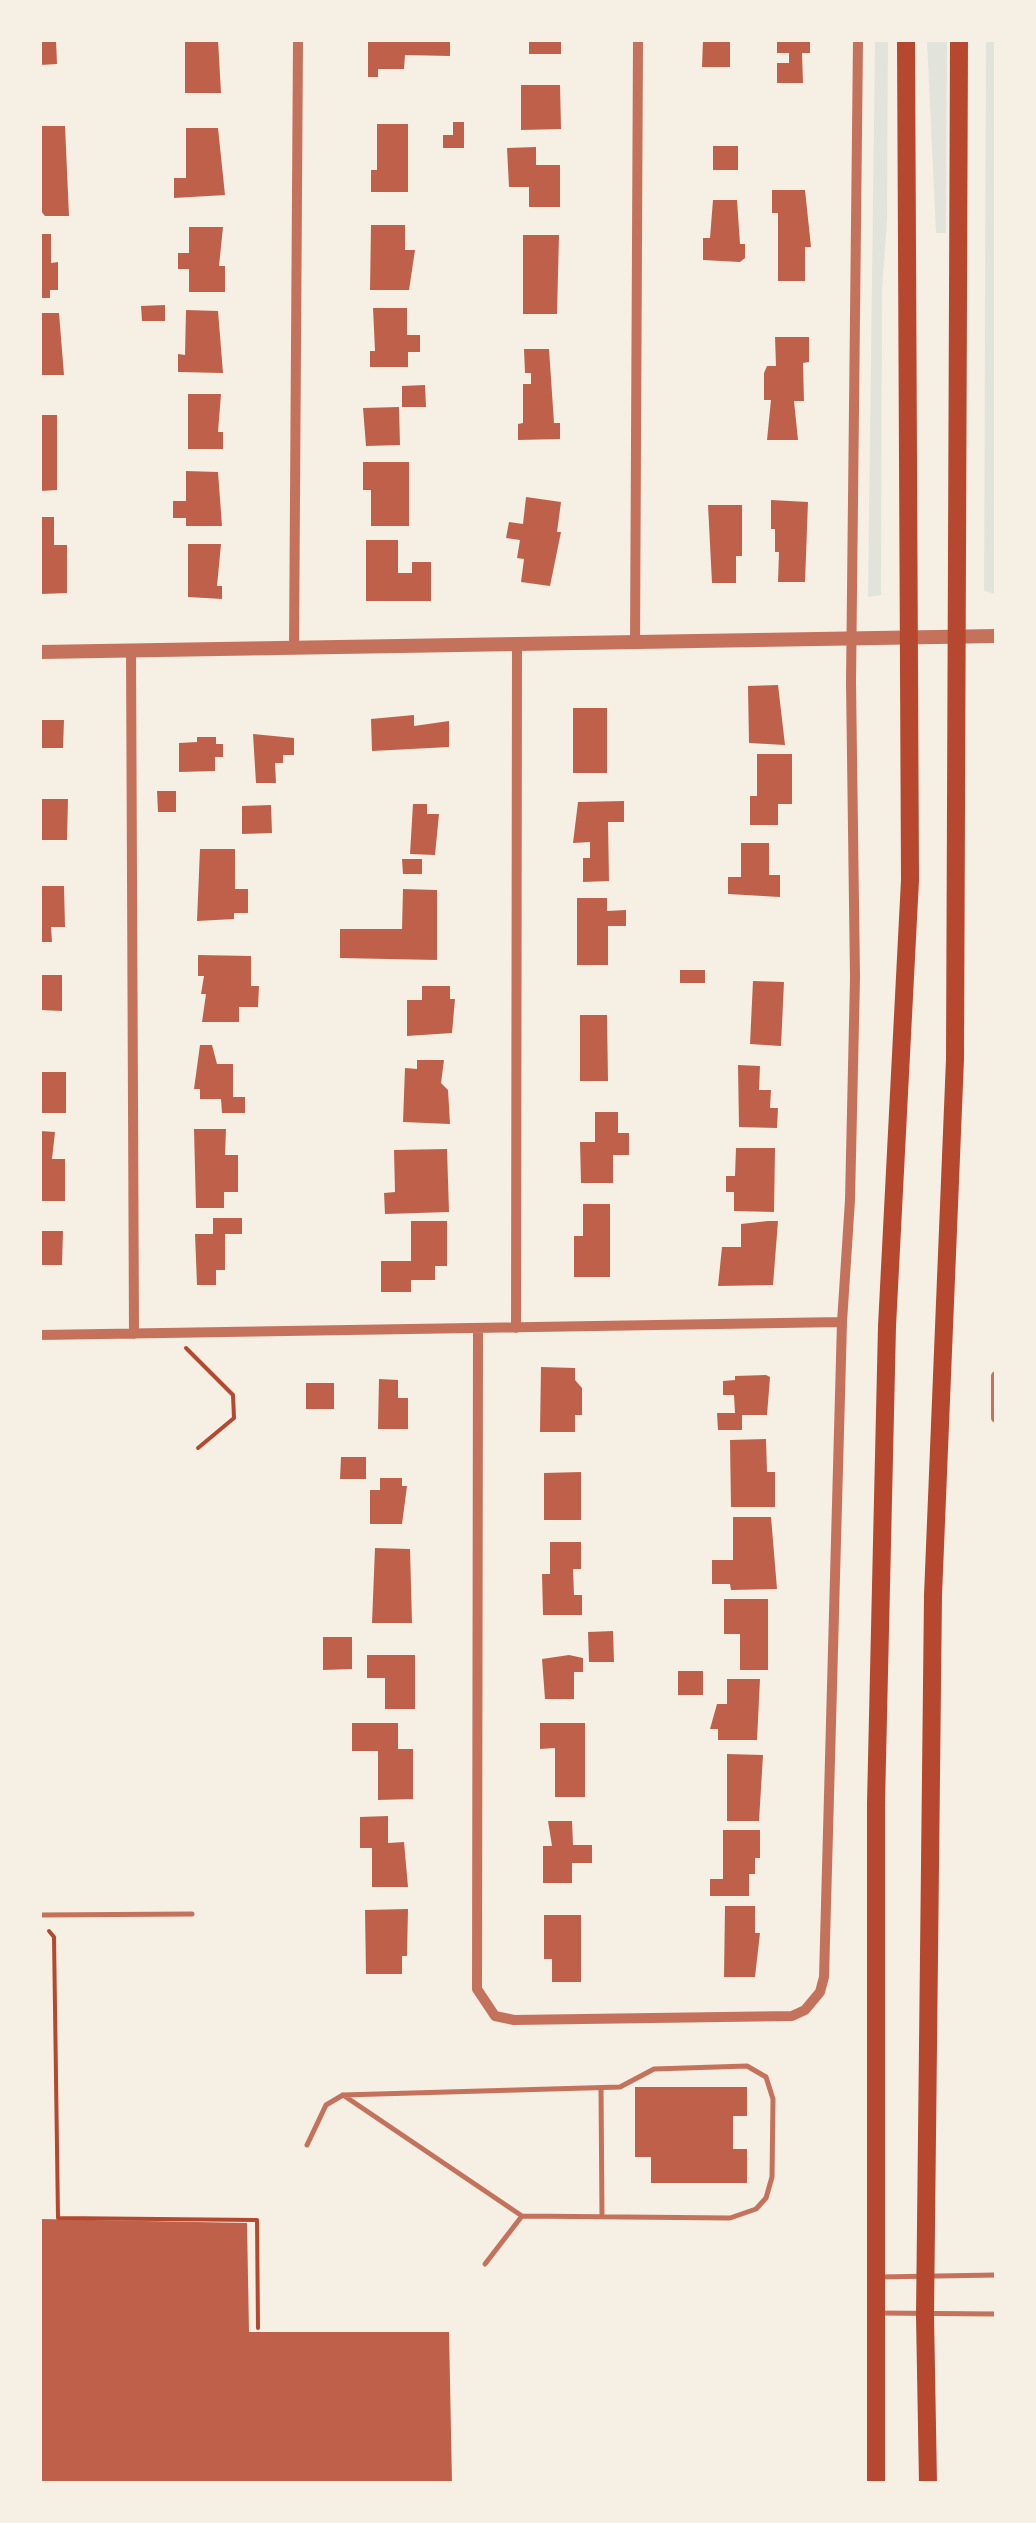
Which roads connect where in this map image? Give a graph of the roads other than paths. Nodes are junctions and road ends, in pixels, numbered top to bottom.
1 (298, 40) edge
2 (638, 40) edge
3 (858, 40) edge
4 (906, 40) edge
5 (959, 40) edge
6 (996, 636) edge
7 (958, 637) junction
8 (852, 638) junction
9 (908, 638) junction
10 (635, 642) junction
11 (517, 643) junction
12 (294, 648) junction
13 (132, 650) junction
14 (40, 652) edge
15 (842, 1322) junction
16 (478, 1328) junction
17 (516, 1328) junction
18 (134, 1334) junction
19 (40, 1336) edge
20 (996, 1376) edge
21 (996, 1418) edge
22 (192, 1914) dead end
23 (40, 1915) edge
24 (601, 2088) junction
25 (343, 2095) junction
26 (307, 2145) dead end
27 (522, 2216) junction
28 (602, 2217) junction
29 (485, 2264) dead end
30 (996, 2275) edge
31 (927, 2277) junction
32 (877, 2278) junction
33 (875, 2312) junction
34 (996, 2314) edge
35 (926, 2315) junction
36 (876, 2483) edge
37 (928, 2483) edge

1 - 12 street
2 - 10 street
3 - 8 street
4 - 9 main road
5 - 7 main road
6 - 7 street
7 - 9 street
7 - 31 main road
8 - 9 street
8 - 10 street
8 - 15 street
9 - 32 main road
10 - 11 street
11 - 12 street
11 - 17 street
12 - 13 street
13 - 14 street
13 - 18 street
15 - 16 street
15 - 17 street
16 - 17 street
16 - 18 street
18 - 19 street
20 - 21 street
22 - 23 lane
24 - 25 lane
24 - 28 lane
24 - 28 lane
25 - 26 lane
25 - 27 lane
27 - 28 lane
27 - 29 lane
30 - 31 lane
31 - 32 lane
31 - 35 main road
32 - 33 main road
33 - 35 lane
33 - 36 main road
34 - 35 lane
35 - 37 main road

